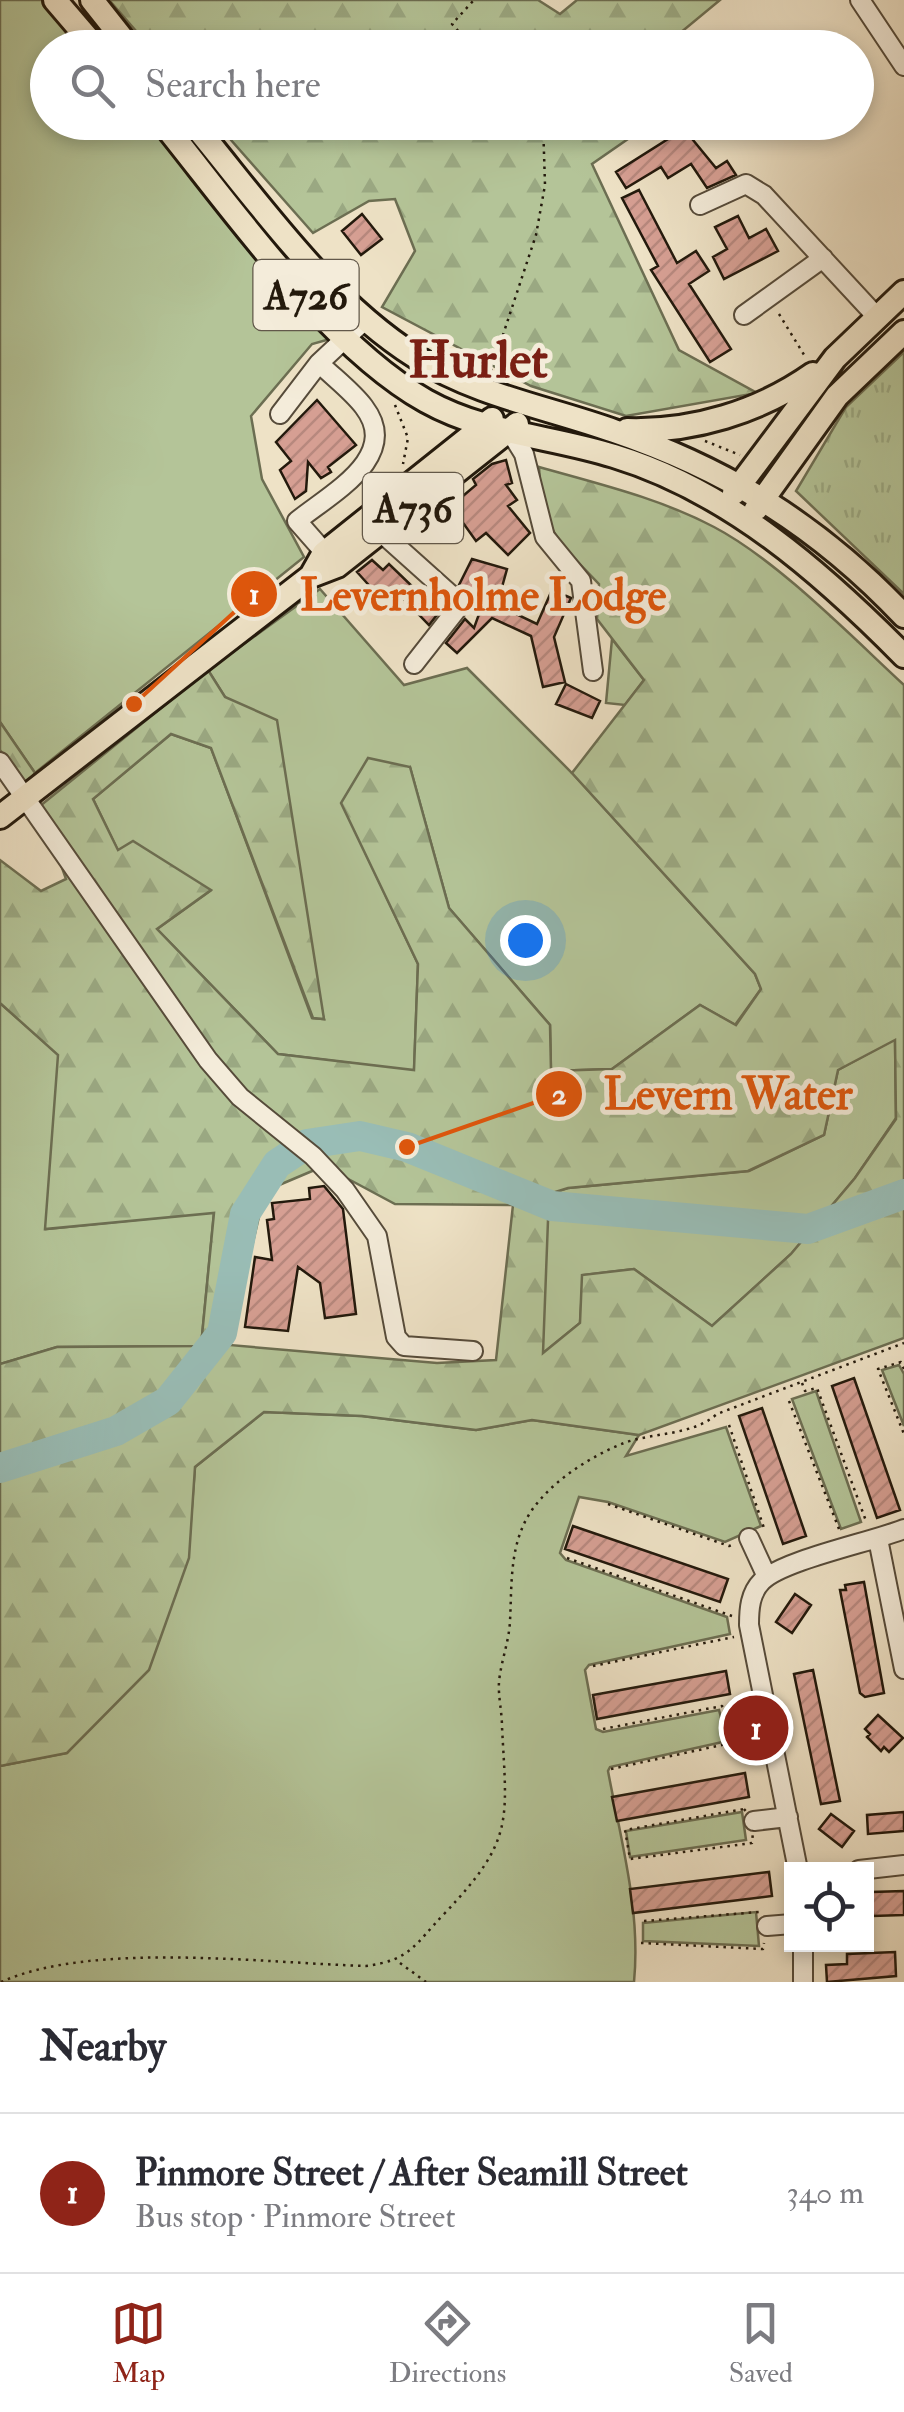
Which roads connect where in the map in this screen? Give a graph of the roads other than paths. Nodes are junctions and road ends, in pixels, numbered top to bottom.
1 (55, 0) edge
2 (92, 0) edge
3 (885, 0) edge
4 (863, 5) edge
5 (81, 30) edge
6 (116, 30) edge
7 (904, 66) edge
8 (177, 140) edge
9 (207, 140) edge
10 (700, 205) dead end
11 (823, 258) junction
12 (904, 292) edge
13 (744, 315) dead end
14 (877, 316) junction
15 (366, 319) junction
16 (904, 332) edge
17 (345, 339) junction
18 (319, 363) junction
19 (815, 378) junction
20 (836, 398) junction
21 (518, 403) junction
22 (280, 414) dead end
23 (484, 426) junction
24 (613, 430) junction
25 (511, 432) junction
26 (740, 484) junction
27 (764, 498) junction
28 (724, 508) junction
29 (747, 522) junction
30 (374, 526) junction
31 (330, 560) junction
32 (904, 616) edge
33 (904, 656) edge
34 (414, 664) dead end
35 (593, 670) dead end
36 (0, 762) edge
37 (25, 796) junction
38 (0, 817) edge
39 (473, 1351) dead end
40 (904, 1529) edge
41 (750, 1538) road end
42 (876, 1540) junction
43 (767, 1577) junction
44 (904, 1669) edge
45 (768, 1718) junction
46 (736, 1725) road end
47 (788, 1817) junction
48 (754, 1821) road end
49 (796, 1862) edge
50 (904, 1864) edge
51 (874, 1868) edge
52 (784, 1925) edge
53 (767, 1926) road end
54 (803, 1952) edge
55 (802, 1982) edge

1 - 5 main road
2 - 6 main road
3 - 4 street
4 - 7 street
8 - 17 main road, A726
9 - 15 main road, A726
10 - 11 street
11 - 13 street
11 - 14 street
12 - 14 main road
14 - 19 main road
15 - 17 street
15 - 21 main road, A726
16 - 20 main road
17 - 18 street
17 - 23 main road, A726
18 - 22 street
18 - 31 street
19 - 20 main road
19 - 24 main road
19 - 26 main road
20 - 27 main road
21 - 23 main road
21 - 24 main road, A726
21 - 25 main road
23 - 25 main road, A726
23 - 30 main road, A736
24 - 26 main road, A726
25 - 28 main road, A726
25 - 30 main road, A736
25 - 35 street
26 - 27 main road, A726
26 - 28 main road
27 - 29 main road
27 - 32 main road, A726
28 - 29 main road, A726
29 - 33 main road, A726
30 - 31 main road, A736
30 - 34 street
31 - 37 main road, A736
36 - 37 street
37 - 38 main road, A736
37 - 39 street
40 - 42 street
41 - 43 street
42 - 43 street
42 - 44 street
43 - 45 street
45 - 46 street
45 - 47 street
47 - 48 street
47 - 49 street
50 - 51 street
52 - 53 street
54 - 55 street

